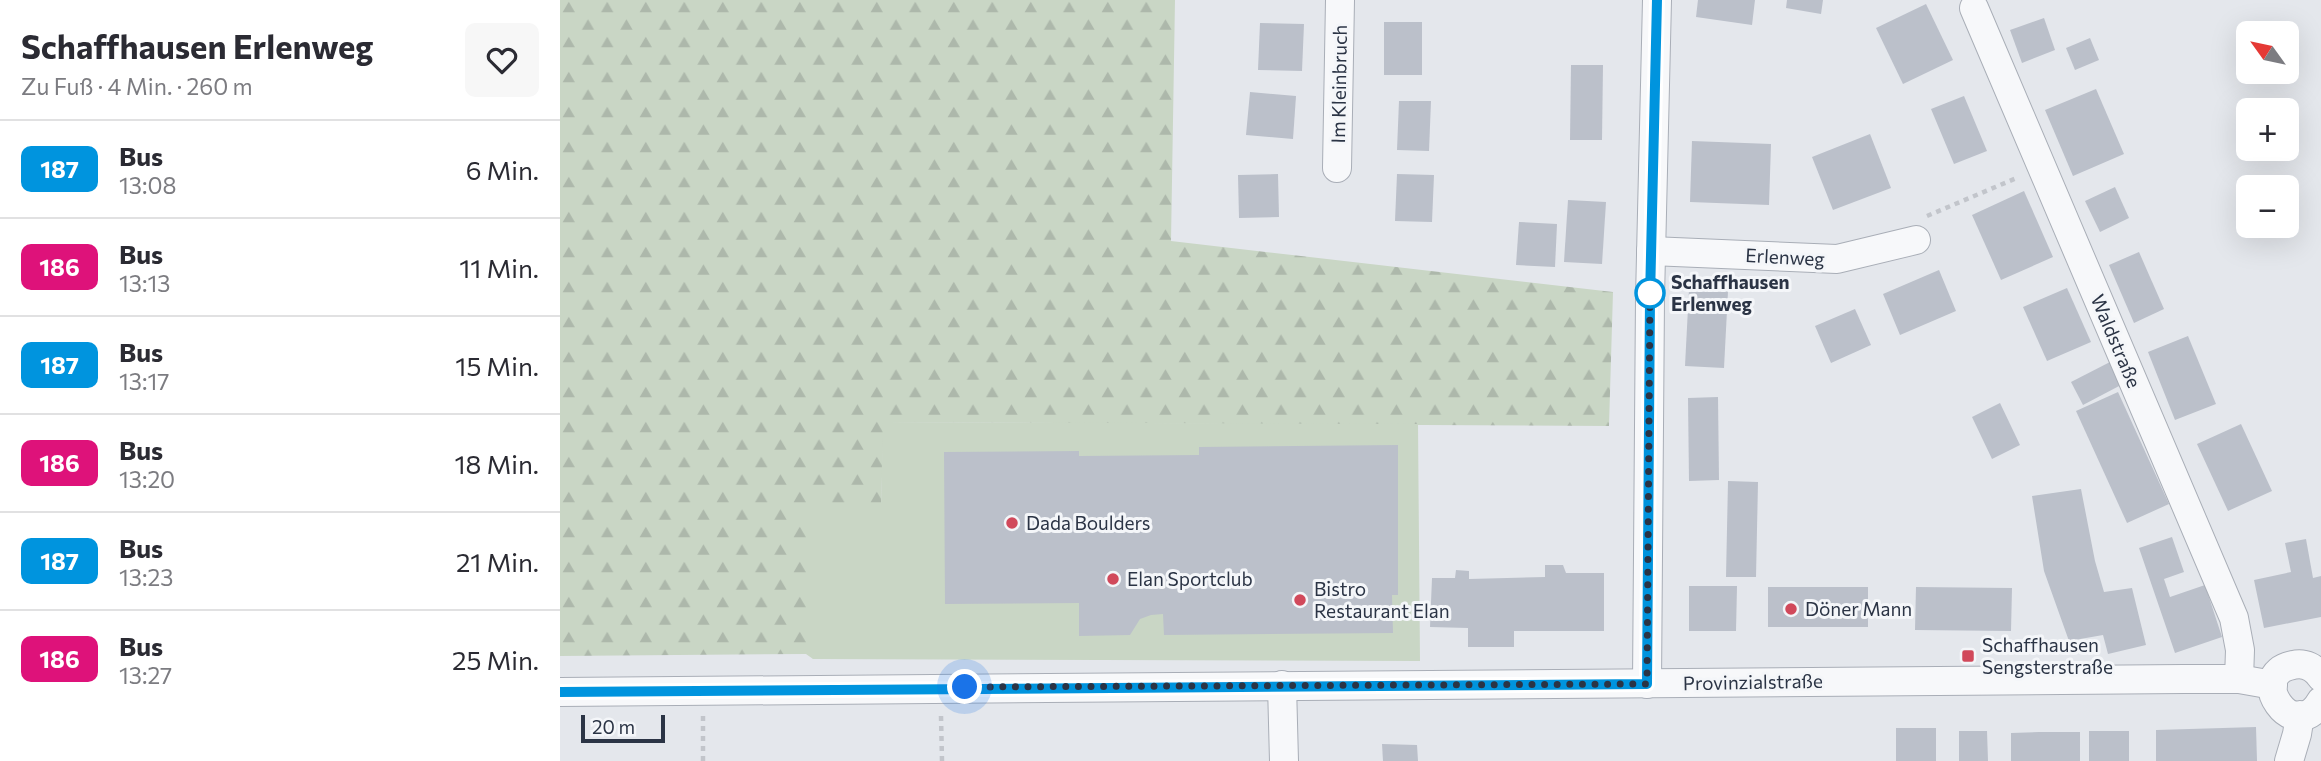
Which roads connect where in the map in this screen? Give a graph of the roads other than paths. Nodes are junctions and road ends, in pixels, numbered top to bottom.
1 (1340, 0) edge
2 (1657, 0) edge
3 (1974, 8) dead end
4 (1337, 168) dead end
5 (1916, 240) road end
6 (1651, 251) junction
7 (2318, 671) edge
8 (2239, 679) junction
9 (1647, 684) junction
10 (1282, 685) junction
11 (2273, 685) junction
12 (560, 692) edge
13 (2310, 708) edge
14 (1284, 761) edge
15 (2289, 761) edge

1 - 4 street, Im Kleinbruch
2 - 6 street
3 - 8 street, Waldstraße
5 - 6 street, Erlenweg
6 - 9 street
7 - 11 street
8 - 9 street, Provinzialstraße
8 - 11 street, Provinzialstraße
9 - 10 street, Provinzialstraße
10 - 12 street, Provinzialstraße
10 - 14 street
11 - 13 street
13 - 15 street

